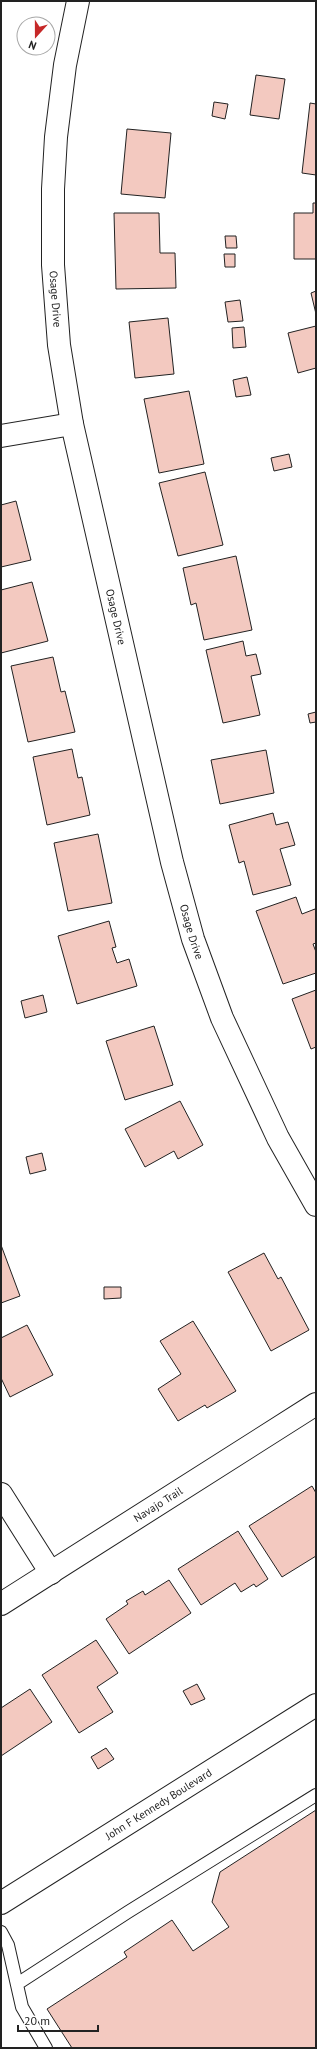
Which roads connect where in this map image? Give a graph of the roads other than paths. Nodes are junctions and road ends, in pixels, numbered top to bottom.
1 (78, 1) edge
2 (72, 424) junction
3 (1, 436) edge
4 (316, 1205) edge
5 (316, 1404) edge
6 (1, 1494) edge
7 (51, 1572) junction
8 (1, 1604) edge
9 (316, 1705) edge
10 (316, 1795) edge
11 (1, 1903) edge
12 (1, 1932) edge
13 (17, 1984) junction
14 (46, 2048) edge

1 - 2 street, Osage Drive
2 - 3 street
2 - 4 street, Osage Drive
5 - 7 street, Navajo Trail
6 - 7 street
7 - 8 street, Navajo Trail
9 - 11 street, John F Kennedy Boulevard
10 - 13 lane
12 - 13 lane
13 - 14 lane

